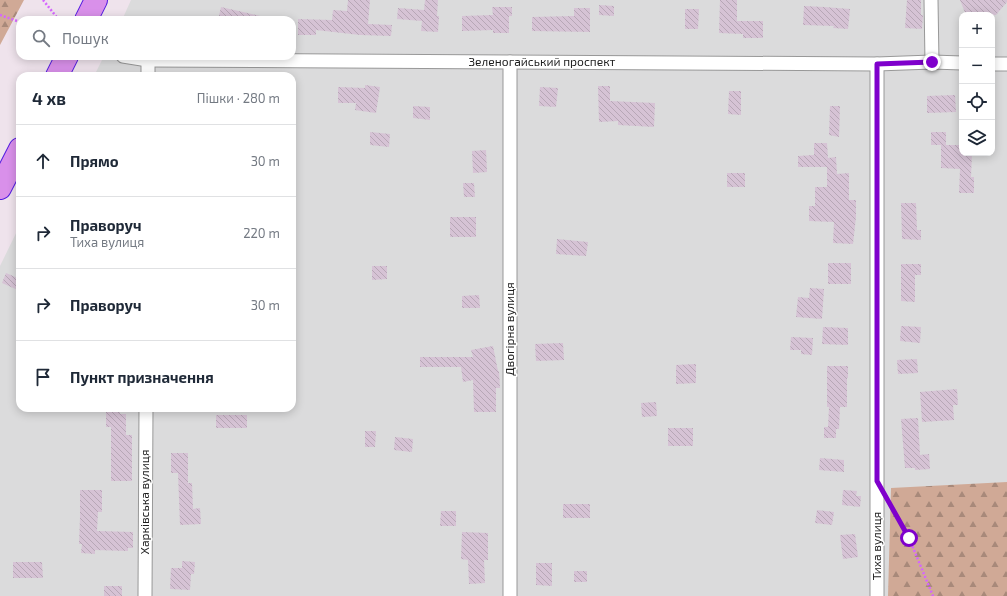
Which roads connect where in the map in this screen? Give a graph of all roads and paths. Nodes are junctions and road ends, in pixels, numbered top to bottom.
1 (43, 0) edge
2 (96, 0) edge
3 (931, 0) edge
4 (0, 15) edge
5 (56, 16) edge
6 (88, 16) edge
7 (16, 21) edge
8 (65, 60) edge
9 (148, 60) joint
10 (510, 62) junction
11 (932, 62) junction
12 (959, 63) edge
13 (877, 64) junction
14 (995, 64) edge
15 (1007, 64) edge
16 (59, 72) edge
17 (148, 72) edge
18 (16, 157) edge
19 (0, 188) edge
20 (146, 412) edge
21 (877, 481) junction
22 (145, 596) edge
23 (510, 596) edge
24 (877, 596) edge
25 (933, 596) edge

1 - 5 path
2 - 6 highway
3 - 11 street
4 - 7 path
8 - 16 highway
9 - 10 street, Зеленогайський проспект
9 - 17 street
10 - 13 street, Зеленогайський проспект
10 - 23 street, Двогірна вулиця
11 - 12 street, Зеленогайський проспект
11 - 13 street, Зеленогайський проспект
13 - 21 street, Тиха вулиця
14 - 15 street
18 - 19 highway
20 - 22 street, Харківська вулиця
21 - 24 street, Тиха вулиця
21 - 25 path

